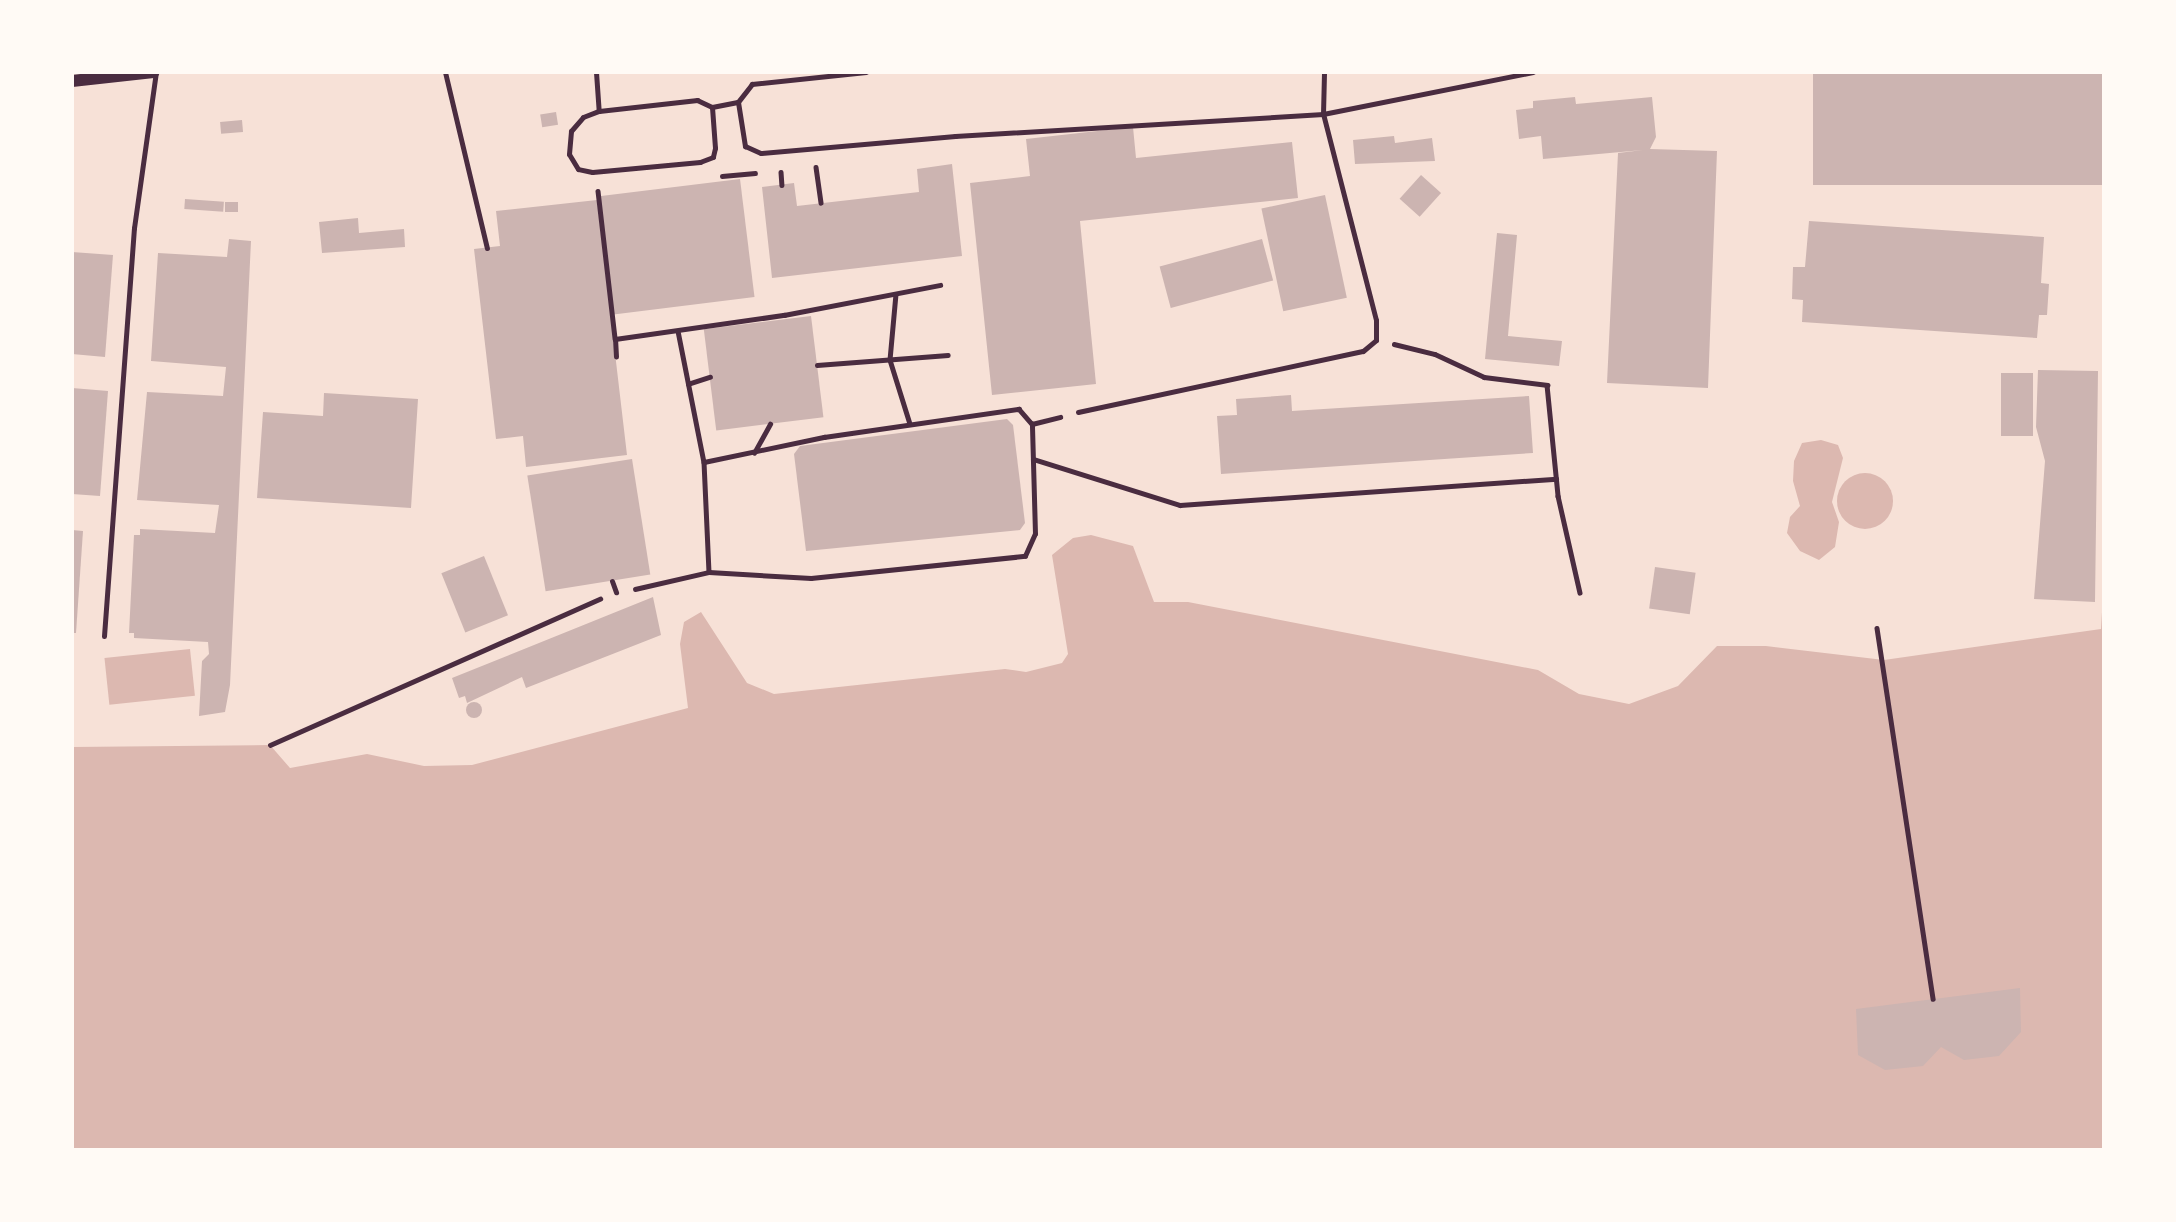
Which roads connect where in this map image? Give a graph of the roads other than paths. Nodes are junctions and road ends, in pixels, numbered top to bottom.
1 (155, 72) edge
2 (445, 72) edge
3 (596, 72) edge
4 (866, 72) edge
5 (1324, 72) edge
6 (1533, 72) edge
7 (72, 81) edge
8 (738, 102) junction
9 (712, 107) junction
10 (599, 111) junction
11 (1323, 114) junction
12 (487, 248) dead end
13 (1078, 412) road end
14 (612, 581) dead end
15 (616, 592) road end
16 (104, 636) dead end

1 - 7 street
1 - 16 lane
2 - 12 lane
3 - 10 lane
4 - 8 lane
5 - 11 lane
6 - 11 lane
8 - 9 lane
8 - 11 lane
9 - 10 lane
9 - 10 lane
11 - 13 lane
14 - 15 lane

